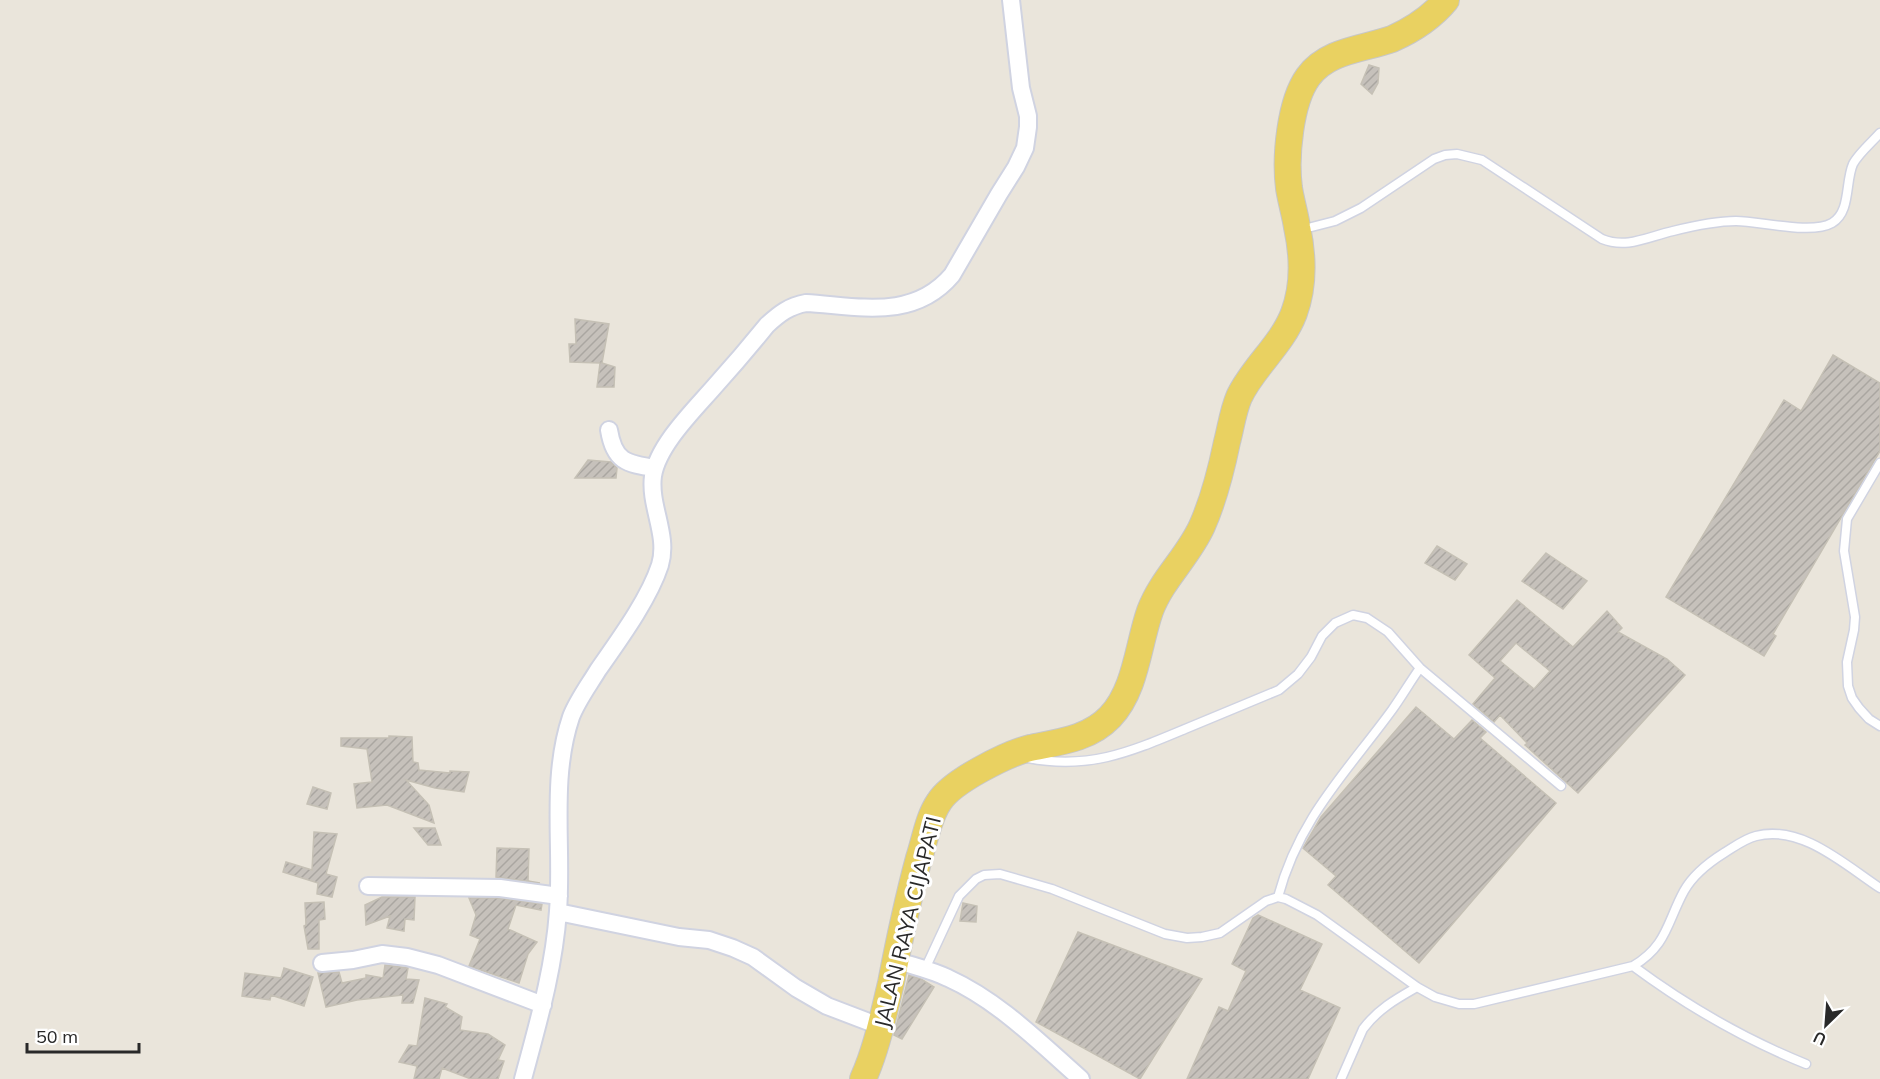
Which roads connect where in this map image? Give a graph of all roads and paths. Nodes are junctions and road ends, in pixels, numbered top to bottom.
1 (1011, 0) edge
2 (1446, 0) edge
3 (1880, 133) edge
4 (1298, 231) junction
5 (609, 430) dead end
6 (1880, 463) edge
7 (655, 468) junction
8 (1420, 668) junction
9 (1880, 726) edge
10 (1010, 755) junction
11 (1561, 786) dead end
12 (368, 886) dead end
13 (1880, 888) edge
14 (1278, 897) junction
15 (559, 904) junction
16 (895, 960) junction
17 (322, 963) dead end
18 (1633, 966) junction
19 (925, 969) junction
20 (1417, 987) junction
21 (543, 1005) junction
22 (882, 1027) junction
23 (1806, 1064) dead end
24 (523, 1079) edge
25 (863, 1079) edge
26 (1081, 1079) edge
27 (1341, 1079) edge

1 - 7 street
2 - 4 main road, JALAN RAYA CIJAPATI
3 - 4 lane
4 - 10 main road, JALAN RAYA CIJAPATI
5 - 7 street
6 - 9 lane
7 - 15 street
8 - 10 lane
8 - 11 lane
8 - 14 lane
10 - 16 main road, JALAN RAYA CIJAPATI
12 - 15 street
13 - 18 lane
14 - 19 lane
14 - 20 lane
15 - 21 street
15 - 22 street
16 - 19 street
16 - 22 main road, JALAN RAYA CIJAPATI
17 - 21 street
18 - 20 lane
18 - 23 lane
19 - 26 street
20 - 27 lane
21 - 24 street
22 - 25 main road, JALAN RAYA CIJAPATI

